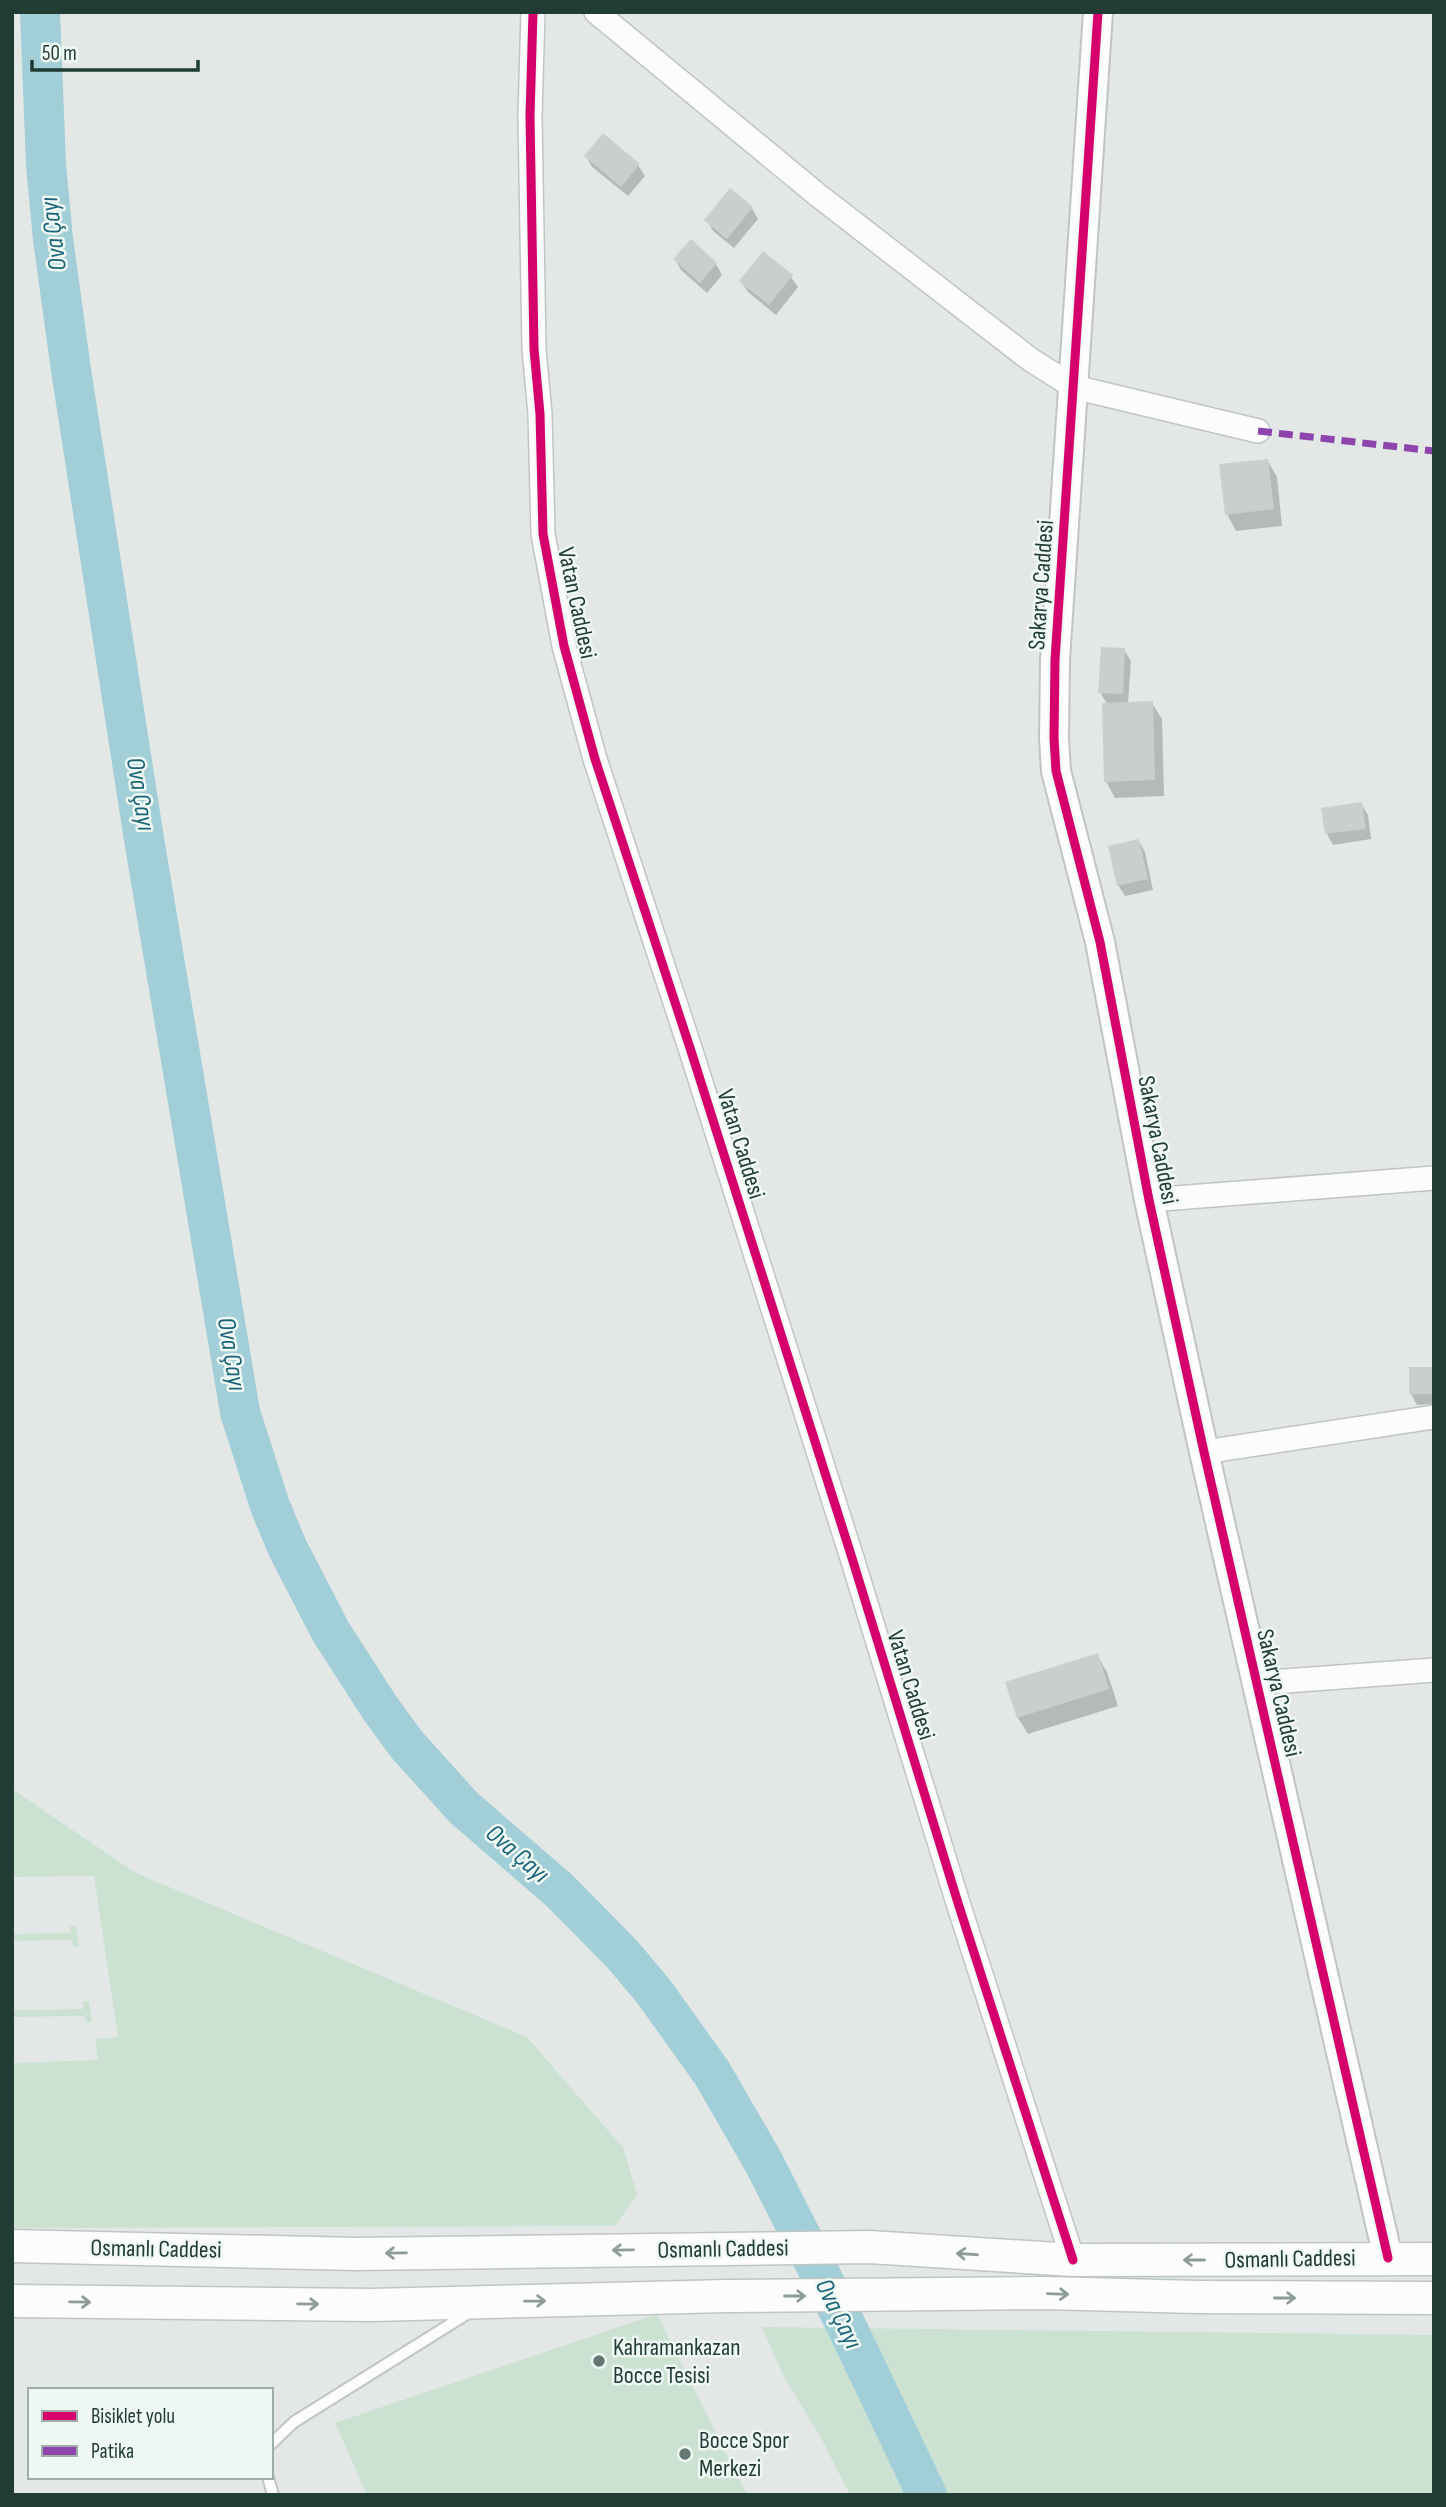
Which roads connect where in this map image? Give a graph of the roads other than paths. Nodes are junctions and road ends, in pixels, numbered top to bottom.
1 (533, 12) edge
2 (596, 12) edge
3 (1098, 12) edge
4 (1074, 387) junction
5 (1258, 431) dead end
6 (1434, 1178) edge
7 (1149, 1200) junction
8 (1434, 1418) edge
9 (1204, 1452) junction
10 (1434, 1670) edge
11 (1258, 1683) junction
12 (12, 2246) edge
13 (1388, 2258) junction
14 (1434, 2259) edge
15 (1073, 2260) junction
16 (1434, 2298) edge
17 (12, 2301) edge
18 (486, 2302) junction
19 (273, 2442) edge

1 - 15 street, Vatan Caddesi
2 - 4 street
3 - 4 street, Sakarya Caddesi
4 - 5 street
4 - 7 street, Sakarya Caddesi
6 - 7 street
7 - 9 street, Sakarya Caddesi
8 - 9 street
9 - 11 street, Sakarya Caddesi
10 - 11 street
11 - 13 street, Sakarya Caddesi
15 -> 12 main road, Osmanlı Caddesi
13 - 14 main road, Osmanlı Caddesi
13 -> 15 main road, Osmanlı Caddesi
18 -> 16 main road, Osmanlı Caddesi
17 -> 18 main road, Osmanlı Caddesi
18 - 19 lane

